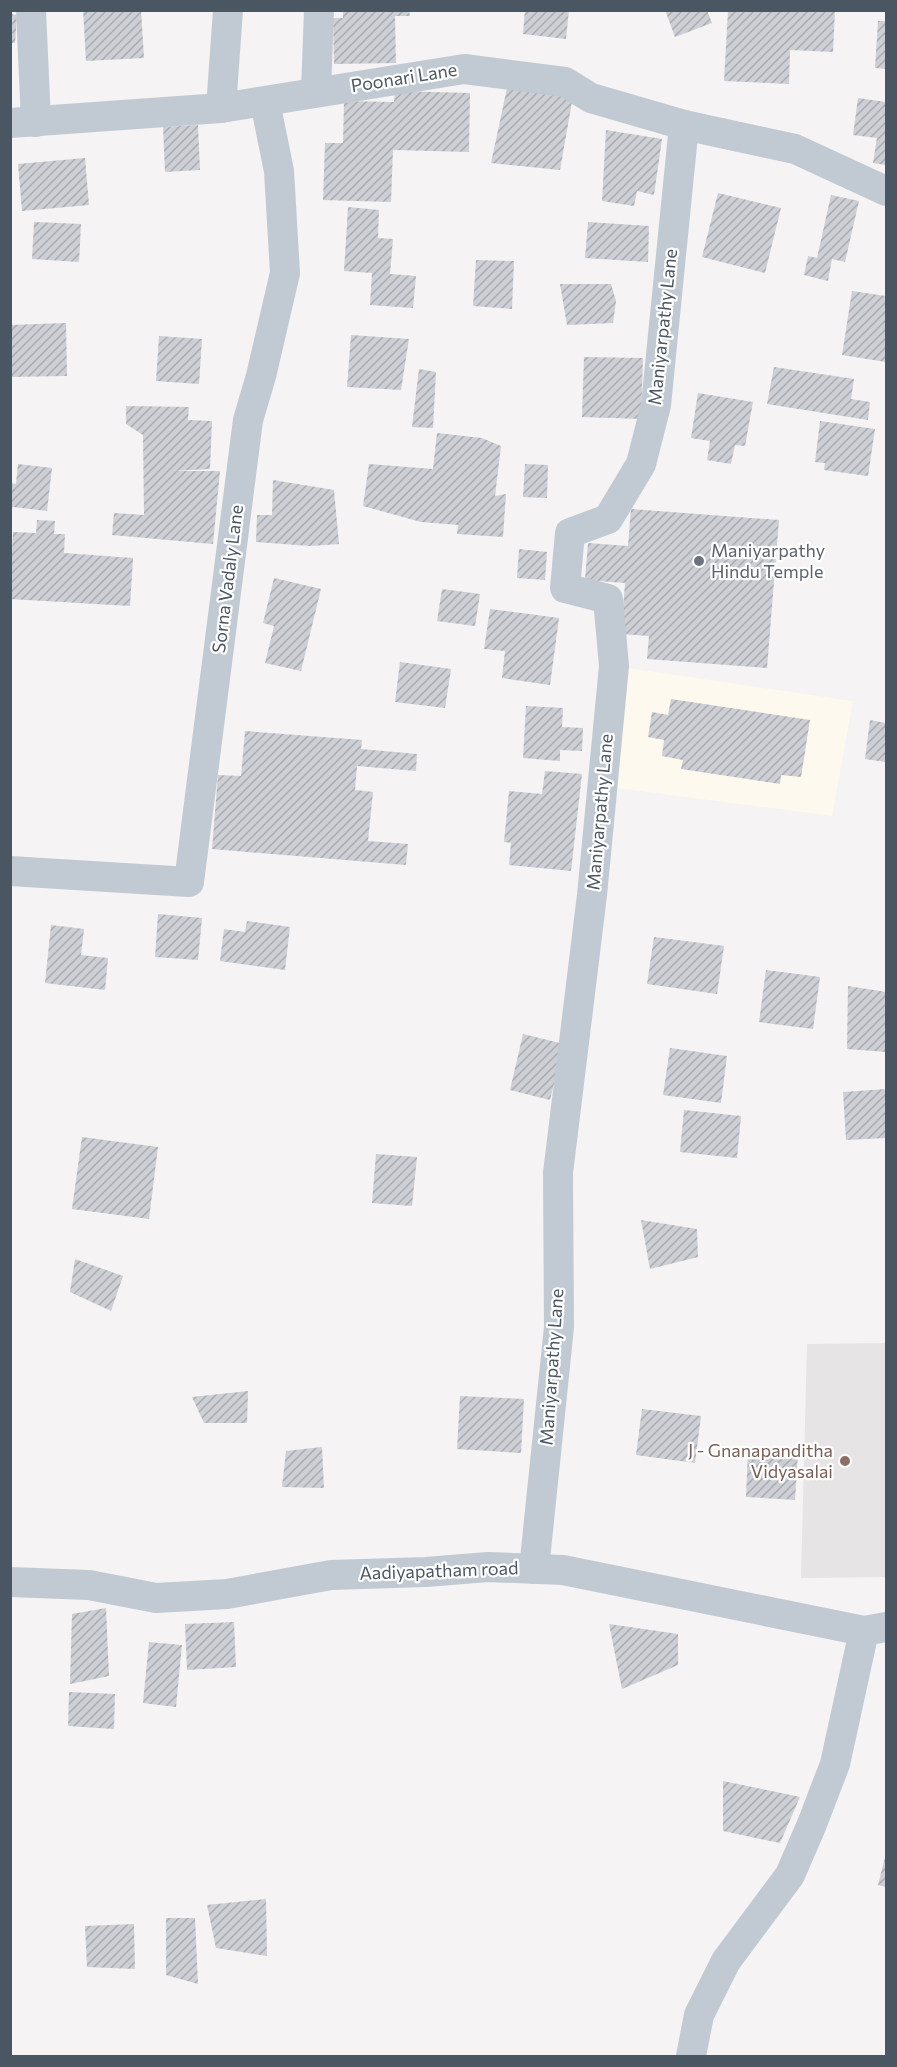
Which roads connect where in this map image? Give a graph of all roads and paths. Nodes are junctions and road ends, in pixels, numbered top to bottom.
1 (31, 10) edge
2 (228, 10) edge
3 (319, 10) edge
4 (316, 92) junction
5 (265, 102) junction
6 (220, 108) junction
7 (23, 123) edge
8 (684, 125) junction
9 (886, 191) edge
10 (10, 871) edge
11 (534, 1569) junction
12 (10, 1582) edge
13 (875, 1629) edge
14 (691, 2056) edge

1 - 7 street
2 - 6 street
3 - 4 street
4 - 5 street, Poonari Lane
4 - 8 street, Poonari Lane
5 - 6 street, Poonari Lane
5 - 10 street, Sorna Vadaly Lane
6 - 7 street, Poonari Lane
8 - 9 street, Poonari Lane
8 - 11 street, Maniyarpathy Lane
11 - 12 street, Aadiyapatham road
11 - 13 street, Aadiyapatham road
13 - 14 street

